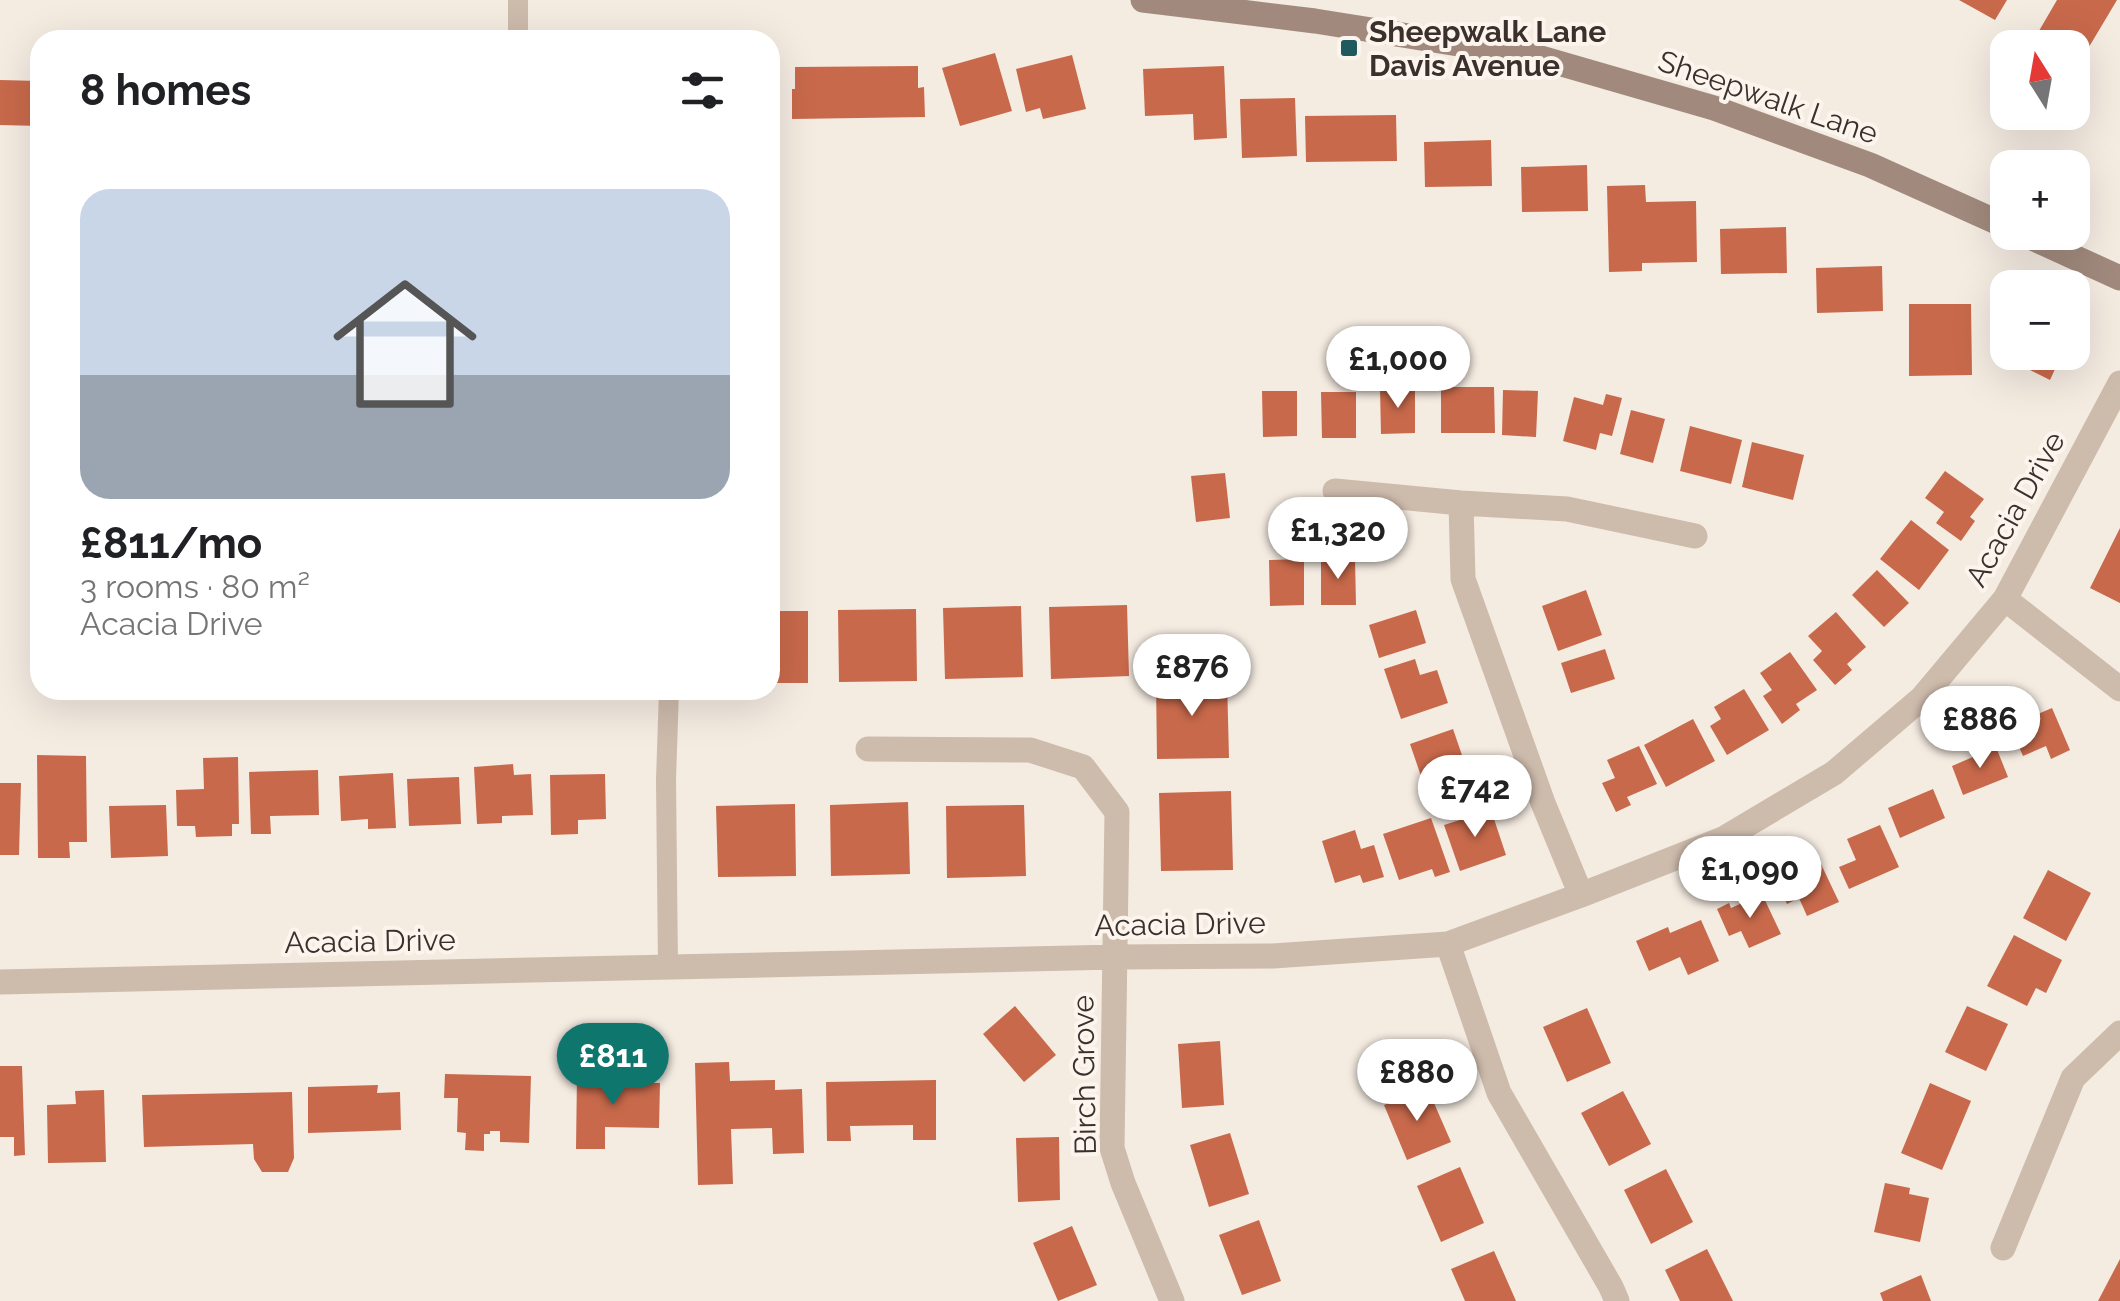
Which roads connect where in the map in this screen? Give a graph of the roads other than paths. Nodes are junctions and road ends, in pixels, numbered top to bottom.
1 (518, 0) edge
2 (1143, 0) edge
3 (518, 30) edge
4 (1990, 219) edge
5 (2059, 250) edge
6 (2120, 278) edge
7 (2120, 383) edge
8 (1335, 492) dead end
9 (1460, 503) junction
10 (1696, 536) dead end
11 (2006, 600) junction
12 (2120, 689) edge
13 (669, 700) edge
14 (868, 749) dead end
15 (1580, 895) junction
16 (1448, 944) junction
17 (1116, 957) junction
18 (668, 967) junction
19 (0, 982) edge
20 (2120, 1033) edge
21 (2004, 1248) dead end
22 (1172, 1301) edge
23 (1617, 1301) edge

1 - 3 lane
2 - 4 main road, Sheepwalk Lane
5 - 6 main road
7 - 11 street, Acacia Drive
8 - 9 street
9 - 10 street
9 - 15 street
11 - 12 street
11 - 15 street, Acacia Drive
13 - 18 lane
14 - 17 street, Birch Grove
15 - 16 street, Acacia Drive
16 - 17 street, Acacia Drive
16 - 23 street
17 - 18 street, Acacia Drive
17 - 22 street, Birch Grove
18 - 19 street, Acacia Drive
20 - 21 street

